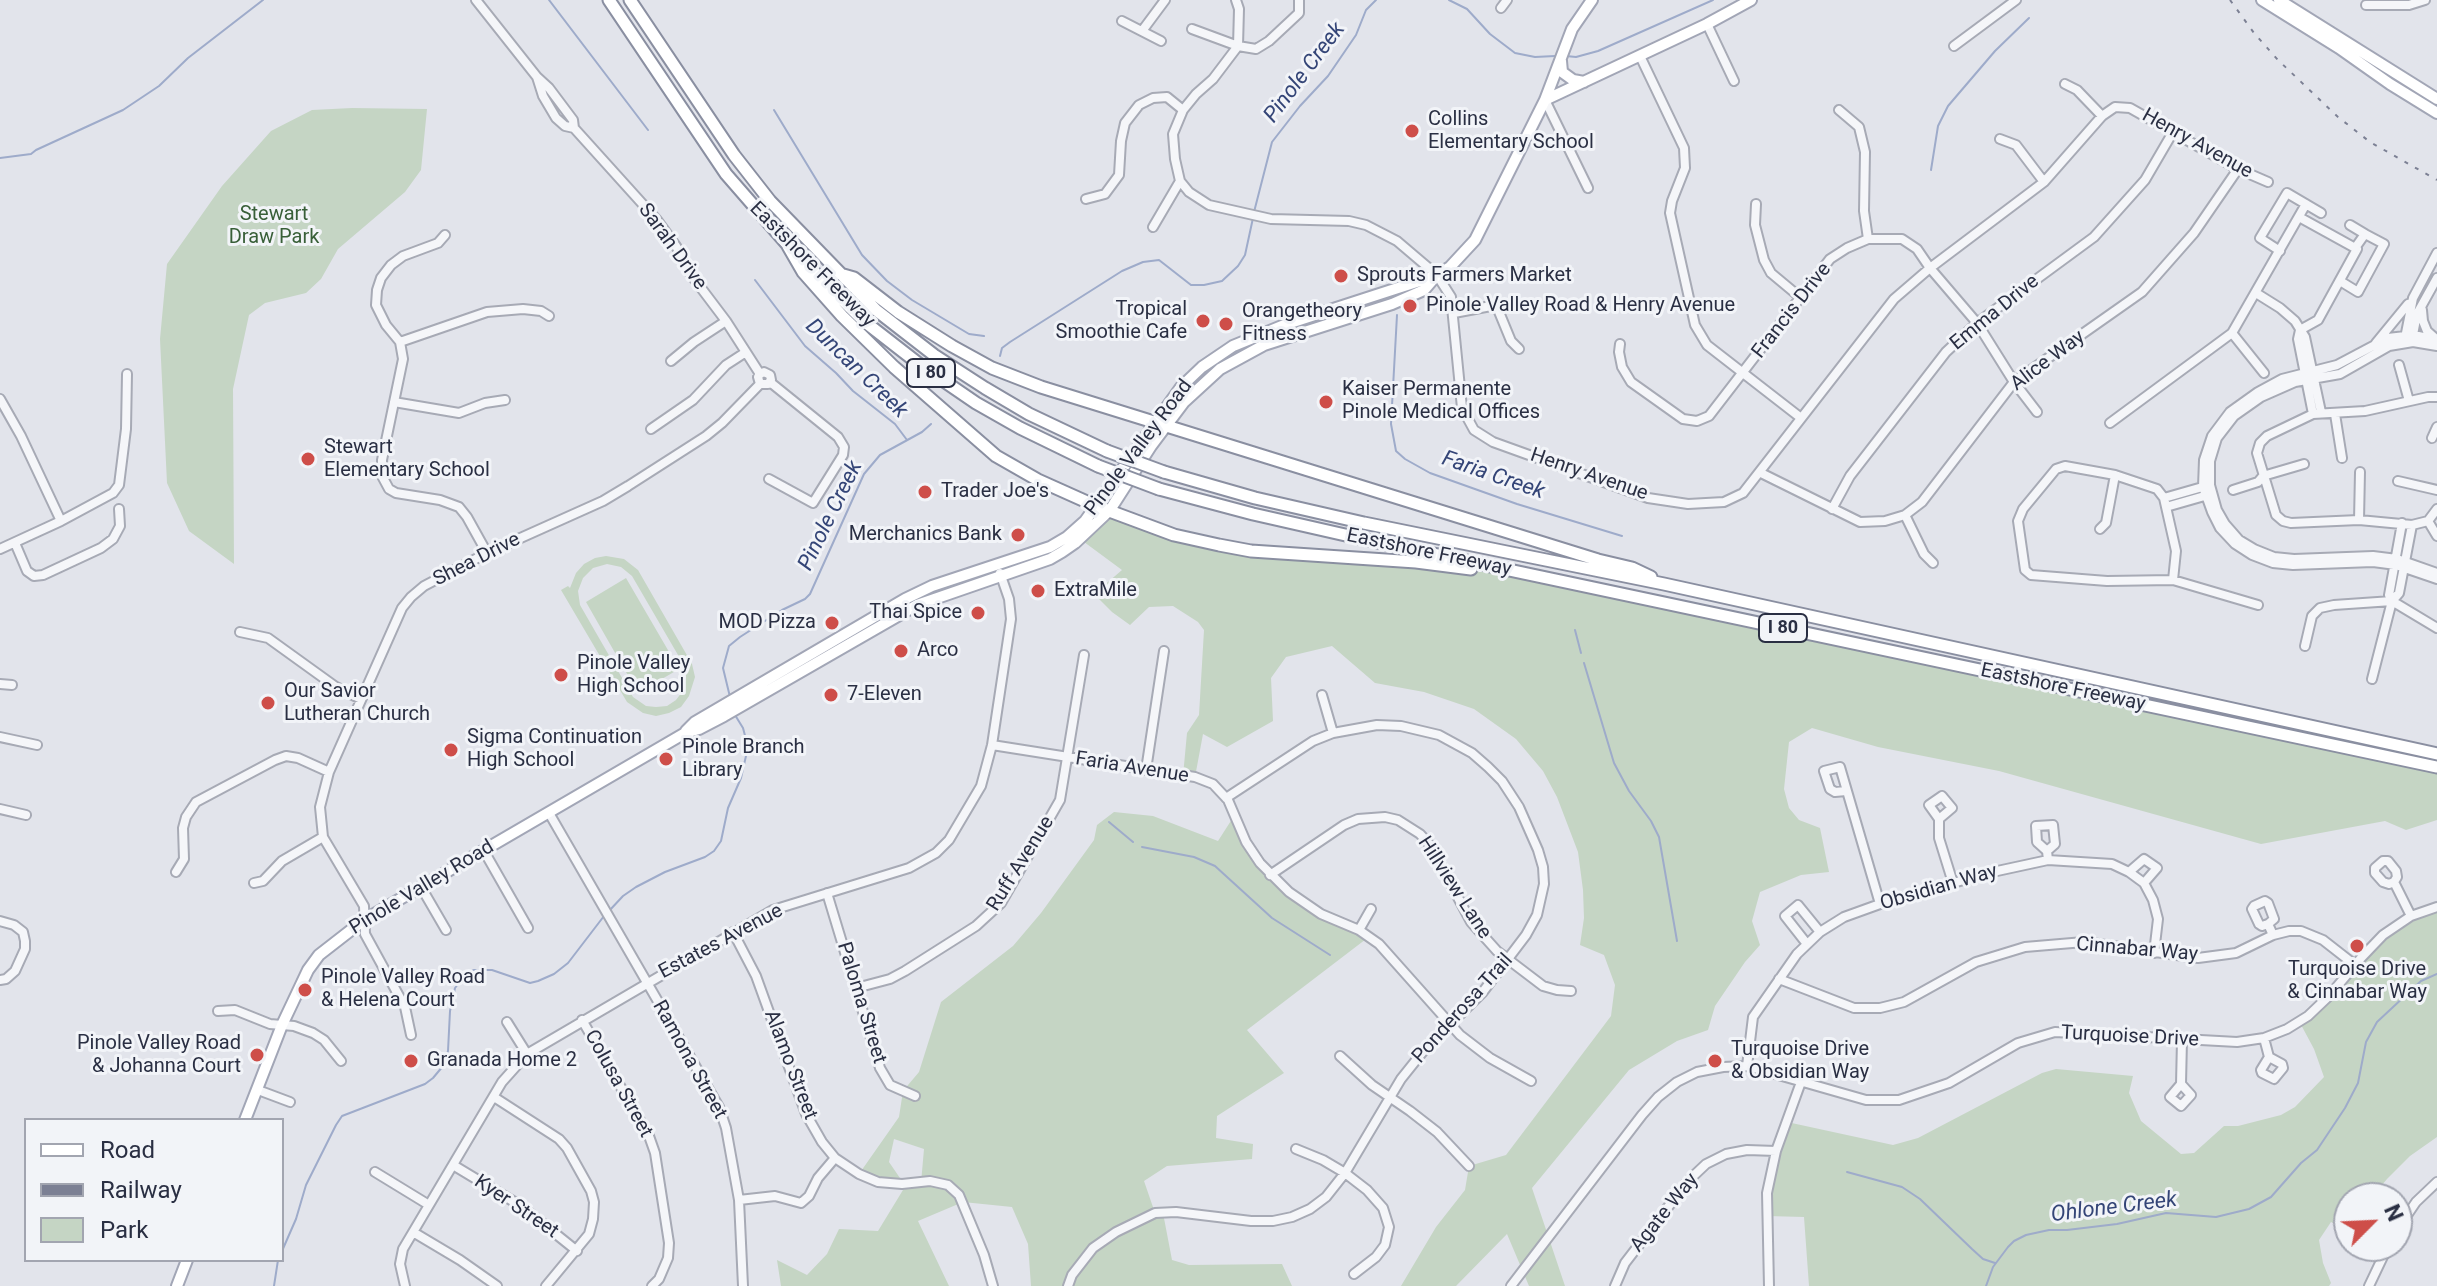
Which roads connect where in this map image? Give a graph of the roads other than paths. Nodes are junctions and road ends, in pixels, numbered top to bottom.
1 (476, 0) edge
2 (609, 0) edge
3 (630, 0) edge
4 (1165, 0) edge
5 (1236, 0) edge
6 (1299, 0) edge
7 (1592, 0) edge
8 (1751, 0) edge
9 (2016, 0) edge
10 (2279, 0) edge
11 (2425, 0) edge
12 (2265, 2) edge
13 (2366, 5) dead end
14 (1122, 21) dead end
15 (1707, 24) junction
16 (1192, 29) dead end
17 (1142, 31) junction
18 (1161, 41) dead end
19 (1238, 46) junction
20 (1954, 46) dead end
21 (1640, 56) junction
22 (1561, 61) junction
23 (1734, 81) dead end
24 (1584, 82) junction
25 (2065, 84) dead end
26 (2437, 99) edge
27 (1545, 100) junction
28 (1183, 110) junction
29 (1839, 110) dead end
30 (2437, 113) edge
31 (2102, 116) junction
32 (2173, 132) junction
33 (2000, 139) dead end
34 (2238, 169) junction
35 (1180, 181) junction
36 (2044, 182) junction
37 (2268, 182) dead end
38 (1588, 188) dead end
39 (1086, 199) dead end
40 (1756, 204) dead end
41 (2306, 204) junction
42 (2321, 213) dead end
43 (2299, 217) junction
44 (2350, 225) dead end
45 (1153, 227) dead end
46 (2365, 234) junction
47 (445, 235) dead end
48 (1868, 239) junction
49 (788, 246) junction
50 (2355, 248) junction
51 (2280, 251) junction
52 (2437, 253) edge
53 (1930, 268) junction
54 (840, 274) junction
55 (1437, 275) junction
56 (2437, 278) edge
57 (2340, 281) junction
58 (2256, 293) junction
59 (1801, 298) junction
60 (2412, 301) junction
61 (2423, 301) junction
62 (1454, 313) junction
63 (549, 316) dead end
64 (726, 321) junction
65 (1977, 323) junction
66 (2300, 330) junction
67 (2232, 333) junction
68 (2409, 339) junction
69 (2437, 340) edge
70 (400, 342) junction
71 (1620, 344) dead end
72 (2374, 344) junction
73 (2437, 346) edge
74 (1519, 349) dead end
75 (746, 352) junction
76 (671, 361) dead end
77 (2399, 365) dead end
78 (2264, 373) dead end
79 (127, 374) dead end
80 (760, 374) junction
81 (1743, 374) junction
82 (2310, 376) junction
83 (770, 382) junction
84 (2014, 382) junction
85 (760, 384) junction
86 (2437, 397) edge
87 (0, 399) edge
88 (505, 400) dead end
89 (2409, 401) junction
90 (394, 402) junction
91 (2037, 412) dead end
92 (2317, 413) junction
93 (2335, 414) junction
94 (1801, 418) junction
95 (1155, 421) junction
96 (2110, 423) dead end
97 (1169, 425) junction
98 (2437, 427) edge
99 (651, 429) dead end
100 (2432, 438) dead end
101 (2342, 458) dead end
102 (2304, 464) dead end
103 (2360, 472) dead end
104 (1761, 473) junction
105 (2115, 475) junction
106 (2263, 476) junction
107 (769, 479) dead end
108 (2398, 481) dead end
109 (2208, 490) junction
110 (2233, 490) dead end
111 (2437, 490) edge
112 (2165, 502) junction
113 (1096, 506) junction
114 (119, 509) dead end
115 (1832, 509) junction
116 (2437, 509) edge
117 (1110, 510) junction
118 (1905, 515) junction
119 (2359, 520) junction
120 (61, 521) junction
121 (2428, 521) junction
122 (2402, 523) junction
123 (2412, 525) junction
124 (2100, 529) dead end
125 (2437, 536) edge
126 (15, 543) junction
127 (0, 549) edge
128 (487, 553) junction
129 (1933, 563) dead end
130 (2401, 563) junction
131 (999, 570) junction
132 (2437, 573) edge
133 (1547, 578) junction
134 (2437, 579) edge
135 (2173, 580) junction
136 (1664, 584) junction
137 (2392, 601) junction
138 (2258, 605) dead end
139 (2437, 628) edge
140 (240, 632) dead end
141 (2305, 646) dead end
142 (1164, 651) dead end
143 (1084, 655) dead end
144 (2372, 679) dead end
145 (0, 684) edge
146 (12, 685) dead end
147 (1322, 695) dead end
148 (361, 699) junction
149 (1333, 733) junction
150 (0, 737) edge
151 (37, 745) dead end
152 (992, 745) junction
153 (2437, 754) edge
154 (1067, 757) junction
155 (2437, 767) edge
156 (1146, 770) junction
157 (329, 772) junction
158 (1846, 791) dead end
159 (1226, 798) junction
160 (0, 809) edge
161 (549, 813) junction
162 (26, 815) dead end
163 (1939, 819) dead end
164 (323, 837) junction
165 (484, 851) junction
166 (176, 872) dead end
167 (2129, 872) junction
168 (1270, 875) junction
169 (2394, 882) dead end
170 (254, 883) dead end
171 (1953, 883) junction
172 (2144, 883) junction
173 (421, 887) junction
174 (827, 893) junction
175 (1880, 904) junction
176 (2437, 907) edge
177 (1371, 909) dead end
178 (2411, 916) junction
179 (364, 920) junction
180 (0, 921) edge
181 (2268, 924) dead end
182 (528, 928) dead end
183 (446, 930) dead end
184 (1359, 930) junction
185 (733, 932) junction
186 (1820, 932) junction
187 (2273, 935) junction
188 (1807, 944) junction
189 (2154, 953) junction
190 (1508, 961) junction
191 (2355, 965) junction
192 (1779, 979) junction
193 (0, 980) edge
194 (646, 982) junction
195 (856, 988) junction
196 (1571, 991) dead end
197 (218, 1011) dead end
198 (582, 1020) junction
199 (507, 1022) dead end
200 (282, 1025) junction
201 (1450, 1025) junction
202 (411, 1035) dead end
203 (2264, 1038) junction
204 (2182, 1040) junction
205 (527, 1054) junction
206 (1340, 1056) dead end
207 (2269, 1057) dead end
208 (341, 1061) dead end
209 (1747, 1066) junction
210 (1531, 1081) dead end
211 (1801, 1082) junction
212 (2181, 1084) dead end
213 (258, 1090) junction
214 (915, 1096) dead end
215 (494, 1097) junction
216 (1390, 1097) junction
217 (290, 1102) dead end
218 (246, 1118) edge
219 (1296, 1149) dead end
220 (1776, 1151) junction
221 (835, 1158) junction
222 (453, 1165) junction
223 (1469, 1166) dead end
224 (375, 1172) dead end
225 (1345, 1173) junction
226 (2437, 1182) edge
227 (739, 1200) junction
228 (429, 1205) junction
229 (2413, 1206) edge
230 (413, 1232) junction
231 (577, 1251) junction
232 (186, 1262) edge
233 (2380, 1262) edge
234 (1354, 1274) dead end
235 (177, 1286) edge
236 (405, 1286) edge
237 (497, 1286) edge
238 (546, 1286) edge
239 (652, 1286) edge
240 (743, 1286) edge
241 (993, 1286) edge
242 (1068, 1286) edge
243 (1511, 1286) edge
244 (1615, 1286) edge
245 (1769, 1286) edge
246 (2369, 1286) edge

1 - 64 street, Sarah Drive
2 - 49 highway, Eastshore Freeway / I 80
3 - 54 highway, Eastshore Freeway / I 80
4 - 17 street
5 - 19 street
6 - 19 street
7 - 22 main road, Pinole Valley Road
8 - 15 main road
9 - 20 street
10 - 26 main road
11 - 13 street
12 - 30 main road
14 - 17 street
15 - 21 main road
15 - 23 street
16 - 19 street
17 - 18 street
19 - 28 street
21 - 24 main road
21 - 81 street
22 - 24 main road
22 - 27 main road, Pinole Valley Road
24 - 27 main road
25 - 31 street
27 - 38 street
27 - 55 main road, Pinole Valley Road
28 - 35 street
28 - 39 street
29 - 48 street
31 - 32 street, Henry Avenue
31 - 36 street, Henry Avenue
32 - 34 street, Henry Avenue
32 - 65 street, Emma Drive
33 - 36 street
34 - 37 street, Henry Avenue
34 - 84 street, Alice Way
35 - 45 street
35 - 55 street, Henry Avenue
36 - 53 street, Henry Avenue
40 - 59 street
41 - 42 street
41 - 43 street
41 - 51 street
43 - 50 street
43 - 51 street
44 - 46 street
46 - 50 street
46 - 57 street
47 - 70 street
48 - 53 street
48 - 59 street, Francis Drive
49 - 113 highway
49 - 133 highway, Eastshore Freeway / I 80, bridge
50 - 57 street
51 - 58 street
52 - 60 street
53 - 65 street
53 - 94 street, Henry Avenue
54 - 95 highway
54 - 136 highway, Eastshore Freeway / I 80, bridge
55 - 62 street, Henry Avenue
55 - 95 main road, Pinole Valley Road
55 - 97 main road, Pinole Valley Road
56 - 61 street
57 - 66 street
58 - 66 street
58 - 67 street
59 - 81 street, Francis Drive
60 - 68 street
60 - 72 street
61 - 68 street
61 - 69 street
62 - 74 street
62 - 104 street, Henry Avenue
63 - 70 street
64 - 75 street, Sarah Drive
64 - 76 street
65 - 84 street
65 - 115 street, Emma Drive
66 - 82 street
67 - 78 street
67 - 96 street
68 - 69 street
68 - 72 street
68 - 73 street
68 - 82 street
70 - 90 street
71 - 81 street, Francis Drive
72 - 82 street
75 - 80 street, Sarah Drive
75 - 99 street
77 - 89 street
79 - 120 street
80 - 83 street, Sarah Drive
80 - 85 street
81 - 94 street
82 - 92 street
82 - 109 street
83 - 85 street
83 - 107 street, Sarah Drive
84 - 91 street
84 - 118 street, Alice Way
85 - 128 street, Shea Drive
86 - 89 street
87 - 120 street
88 - 90 street
89 - 93 street
90 - 128 street
92 - 93 street
92 - 106 street
93 - 101 street
94 - 104 street, Henry Avenue
95 - 97 highway
95 - 113 main road, Pinole Valley Road
97 - 117 main road, Pinole Valley Road
97 - 136 highway
98 - 100 street
102 - 106 street
103 - 119 street
104 - 115 street
105 - 112 street
105 - 124 street
105 - 135 street
106 - 110 street
106 - 119 street
108 - 111 street
109 - 112 street
109 - 130 street
112 - 135 street
113 - 117 highway
113 - 131 main road, Pinole Valley Road
114 - 126 street
115 - 118 street
116 - 121 street
117 - 131 main road, Pinole Valley Road
117 - 133 highway
118 - 129 street
119 - 122 street
120 - 126 street
121 - 123 street
121 - 125 street
122 - 123 street
122 - 130 street
123 - 130 street
126 - 127 street
128 - 148 street, Shea Drive
130 - 132 street
130 - 134 street
130 - 137 street
131 - 152 street, Estates Avenue
131 - 161 main road, Pinole Valley Road
133 - 155 highway, Eastshore Freeway / I 80
135 - 138 street
136 - 153 highway, Eastshore Freeway / I 80
137 - 139 street
137 - 141 street
137 - 144 street
140 - 148 street
142 - 156 street
143 - 154 street, Ruff Avenue
145 - 146 street
147 - 149 street
148 - 157 street, Shea Drive
149 - 159 street, Ponderosa Trail
149 - 190 street, Ponderosa Trail
150 - 151 street
152 - 154 street, Faria Avenue
152 - 174 street, Estates Avenue
154 - 156 street, Faria Avenue
154 - 195 street, Ruff Avenue
156 - 159 street, Faria Avenue
157 - 164 street, Shea Drive
157 - 166 street
158 - 175 street
159 - 168 street
160 - 162 street
161 - 165 main road, Pinole Valley Road
161 - 194 street, Ramona Street
163 - 171 street
164 - 170 street
164 - 179 street, Shea Drive
165 - 173 main road, Pinole Valley Road
165 - 182 street
167 - 171 street, Obsidian Way
167 - 172 street, Obsidian Way
167 - 172 street
168 - 184 street
168 - 190 street, Hillview Lane
169 - 178 street
171 - 175 street, Obsidian Way
172 - 189 street
173 - 179 main road, Pinole Valley Road
173 - 183 street
174 - 185 street, Estates Avenue
174 - 195 street, Paloma Street
175 - 186 street, Obsidian Way
176 - 178 street, Turquoise Drive
177 - 184 street
178 - 191 street, Turquoise Drive
179 - 200 main road, Pinole Valley Road
179 - 202 street, Shea Drive
180 - 193 street
181 - 187 street
184 - 201 street
185 - 194 street, Estates Avenue
185 - 221 street, Alamo Street
186 - 188 street, Obsidian Way
186 - 188 street
187 - 189 street, Cinnabar Way
187 - 191 street, Cinnabar Way
188 - 192 street, Obsidian Way
189 - 192 street, Cinnabar Way
190 - 196 street, Hillview Lane
190 - 201 street, Ponderosa Trail
191 - 203 street, Turquoise Drive
192 - 209 street, Obsidian Way
194 - 198 street, Estates Avenue
194 - 227 street, Ramona Street
195 - 214 street, Paloma Street
197 - 200 street
198 - 205 street, Estates Avenue
198 - 239 street, Colusa Street
199 - 205 street
200 - 208 street
200 - 213 main road, Pinole Valley Road
201 - 210 street
201 - 216 street, Ponderosa Trail
203 - 204 street, Turquoise Drive
203 - 207 street
204 - 211 street, Turquoise Drive
204 - 212 street
205 - 215 street, Estates Avenue
206 - 216 street
209 - 211 street, Turquoise Drive
209 - 243 street, Turquoise Drive
211 - 220 street
213 - 217 street
213 - 218 main road, Pinole Valley Road
215 - 222 street, Estates Avenue
215 - 231 street
216 - 223 street
216 - 225 street, Ponderosa Trail
219 - 225 street
220 - 244 street, Agate Way
220 - 245 street
221 - 227 street
221 - 241 street, Alamo Street
222 - 228 street, Estates Avenue
222 - 231 street, Kyer Street
224 - 228 street
225 - 234 street
225 - 242 street, Ponderosa Trail
226 - 229 street
227 - 240 street, Ramona Street
228 - 230 street, Estates Avenue
230 - 236 street, Estates Avenue
230 - 237 street
231 - 238 street
232 - 235 main road
233 - 246 street

